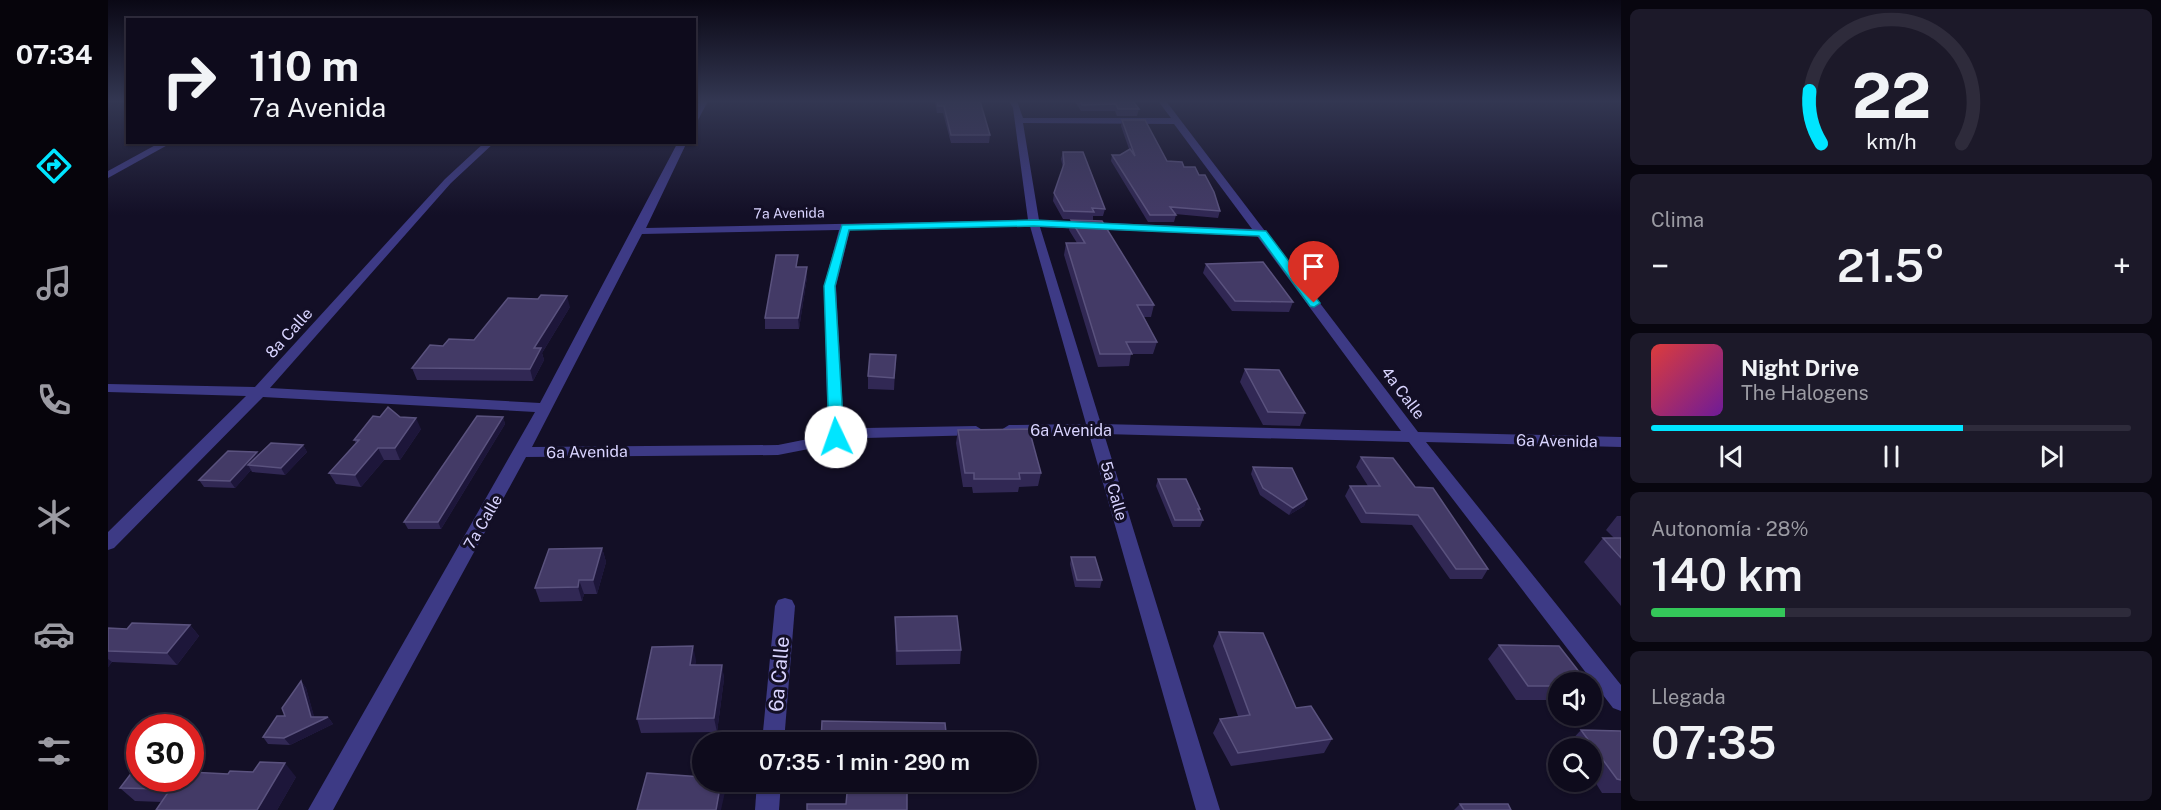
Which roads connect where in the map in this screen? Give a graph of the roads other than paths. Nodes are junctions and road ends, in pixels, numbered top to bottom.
1 (1021, 139) edge
2 (1190, 139) edge
3 (165, 144) edge
4 (489, 144) edge
5 (682, 144) edge
6 (108, 175) edge
7 (1034, 223) junction
8 (845, 227) junction
9 (640, 231) junction
10 (1262, 233) junction
11 (108, 388) edge
12 (259, 392) junction
13 (545, 408) junction
14 (1096, 429) junction
15 (836, 437) junction
16 (1414, 438) junction
17 (1621, 442) edge
18 (523, 452) junction
19 (108, 543) edge
20 (784, 606) dead end
21 (1621, 701) edge
22 (774, 732) edge
23 (768, 792) edge
24 (320, 810) edge
25 (767, 810) edge
26 (1208, 810) edge

1 - 7 street, 5a Calle
2 - 10 street, 4a Calle
3 - 6 street
4 - 12 street, 8a Calle
5 - 9 street, 7a Calle
7 - 8 street, 7a Avenida
7 - 10 street, 7a Avenida
7 - 14 street, 5a Calle
8 - 9 street, 7a Avenida
8 - 15 street
9 - 13 street, 7a Calle
10 - 16 street, 4a Calle
11 - 12 street
12 - 13 street
12 - 19 street, 8a Calle
13 - 18 street, 7a Calle
14 - 15 street, 6a Avenida
14 - 16 street, 6a Avenida
14 - 26 street, 5a Calle
15 - 18 street, 6a Avenida
16 - 17 street, 6a Avenida
16 - 21 street, 4a Calle
18 - 24 street, 7a Calle
20 - 22 street, 6a Calle
23 - 25 street

